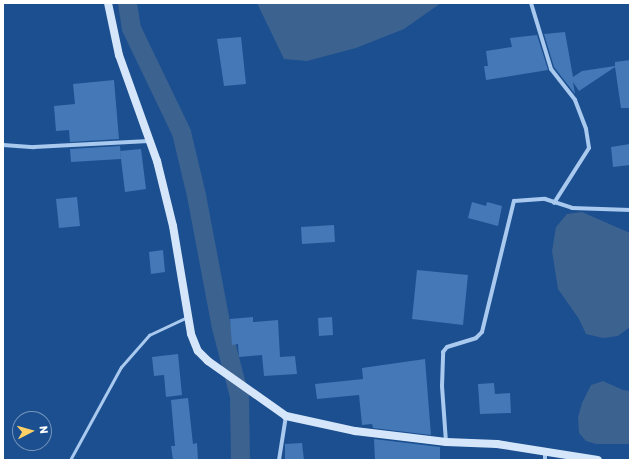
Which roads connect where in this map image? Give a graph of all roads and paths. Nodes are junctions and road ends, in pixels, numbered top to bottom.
1 (108, 3) edge
2 (531, 3) edge
3 (149, 141) junction
4 (3, 145) edge
5 (554, 203) junction
6 (630, 210) edge
7 (187, 317) junction
8 (283, 414) junction
9 (446, 442) junction
10 (545, 456) edge
11 (70, 460) edge
12 (279, 460) edge
13 (598, 460) edge

1 - 3 main road
2 - 5 street
3 - 4 street
3 - 7 main road
5 - 6 street
5 - 9 street
7 - 8 main road
7 - 11 lane
8 - 9 main road
8 - 12 street
9 - 10 main road
10 - 13 main road

